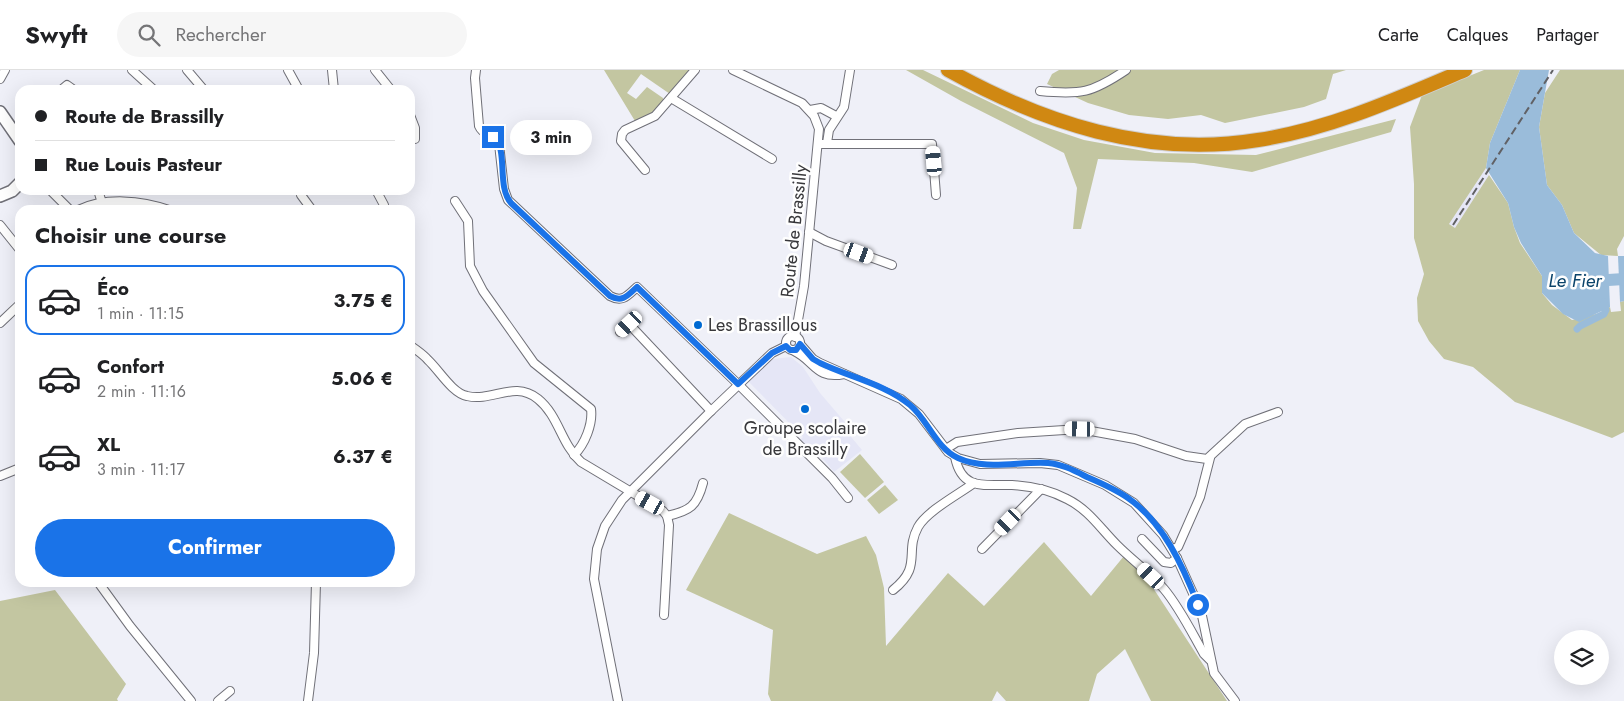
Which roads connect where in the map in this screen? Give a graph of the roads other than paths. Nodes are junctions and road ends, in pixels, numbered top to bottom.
1 (5, 70) edge
2 (132, 70) edge
3 (187, 70) edge
4 (288, 70) edge
5 (332, 70) edge
6 (375, 70) edge
7 (476, 70) edge
8 (695, 70) edge
9 (733, 70) edge
10 (850, 70) edge
11 (948, 70) edge
12 (1126, 70) edge
13 (1459, 73) edge
14 (0, 79) edge
15 (148, 85) edge
16 (197, 85) edge
17 (296, 85) edge
18 (334, 85) edge
19 (387, 85) edge
20 (1040, 91) dead end
21 (671, 98) junction
22 (810, 110) junction
23 (0, 113) edge
24 (836, 116) junction
25 (415, 128) edge
26 (15, 134) edge
27 (415, 139) dead end
28 (823, 144) junction
29 (772, 159) dead end
30 (645, 170) dead end
31 (15, 188) edge
32 (55, 195) edge
33 (100, 195) edge
34 (301, 195) dead end
35 (379, 195) edge
36 (936, 195) dead end
37 (0, 196) edge
38 (455, 201) dead end
39 (102, 203) junction
40 (65, 205) edge
41 (95, 205) edge
42 (149, 205) edge
43 (308, 205) edge
44 (384, 205) dead end
45 (0, 225) edge
46 (809, 232) junction
47 (15, 244) edge
48 (892, 265) dead end
49 (15, 309) edge
50 (0, 323) edge
51 (620, 332) dead end
52 (795, 337) junction
53 (800, 344) junction
54 (786, 346) junction
55 (415, 349) edge
56 (794, 351) junction
57 (844, 374) junction
58 (738, 384) junction
59 (710, 410) junction
60 (1278, 412) dead end
61 (946, 449) junction
62 (574, 455) junction
63 (956, 457) junction
64 (1210, 458) junction
65 (15, 470) edge
66 (0, 476) edge
67 (703, 483) dead end
68 (974, 483) junction
69 (1040, 489) junction
70 (631, 492) junction
71 (848, 498) dead end
72 (667, 516) junction
73 (1142, 539) dead end
74 (982, 549) dead end
75 (1173, 550) junction
76 (1177, 558) junction
77 (102, 587) edge
78 (316, 587) edge
79 (893, 590) dead end
80 (664, 615) dead end
81 (1210, 660) junction
82 (230, 691) dead end
83 (191, 701) edge
84 (218, 701) edge
85 (308, 701) edge
86 (618, 701) edge
87 (1235, 701) edge

1 - 14 street
2 - 15 street
3 - 16 street
4 - 17 street
5 - 18 street
6 - 19 street
7 - 58 street
8 - 21 street
9 - 22 street
10 - 24 street
11 - 13 highway
12 - 20 street
21 - 29 street
21 - 30 street
22 - 24 street
22 - 28 street, Route de Brassilly
23 - 26 street
24 - 28 street
25 - 27 street
28 - 36 street
28 - 46 street, Route de Brassilly
31 - 37 street
32 - 40 street
33 - 39 street
34 - 43 street
35 - 44 street
38 - 62 street
39 - 41 street
39 - 42 street
45 - 47 street
46 - 48 street
46 - 52 street, Route de Brassilly
49 - 50 street
51 - 59 street
52 - 53 street
52 - 54 street
53 - 56 street
53 - 57 street
54 - 56 street
54 - 58 street
55 - 62 street
56 - 57 street
57 - 61 street
58 - 59 street
58 - 71 street
59 - 70 street
60 - 64 street
61 - 63 street
61 - 64 street
62 - 70 street
63 - 68 street
63 - 75 street
64 - 75 street
65 - 66 street
67 - 72 street
68 - 69 street
68 - 79 street
69 - 74 street
69 - 81 street
70 - 72 street
70 - 86 street
72 - 80 street
73 - 76 street
75 - 76 street
76 - 81 street
77 - 83 street
78 - 85 street
81 - 87 street
82 - 84 street

